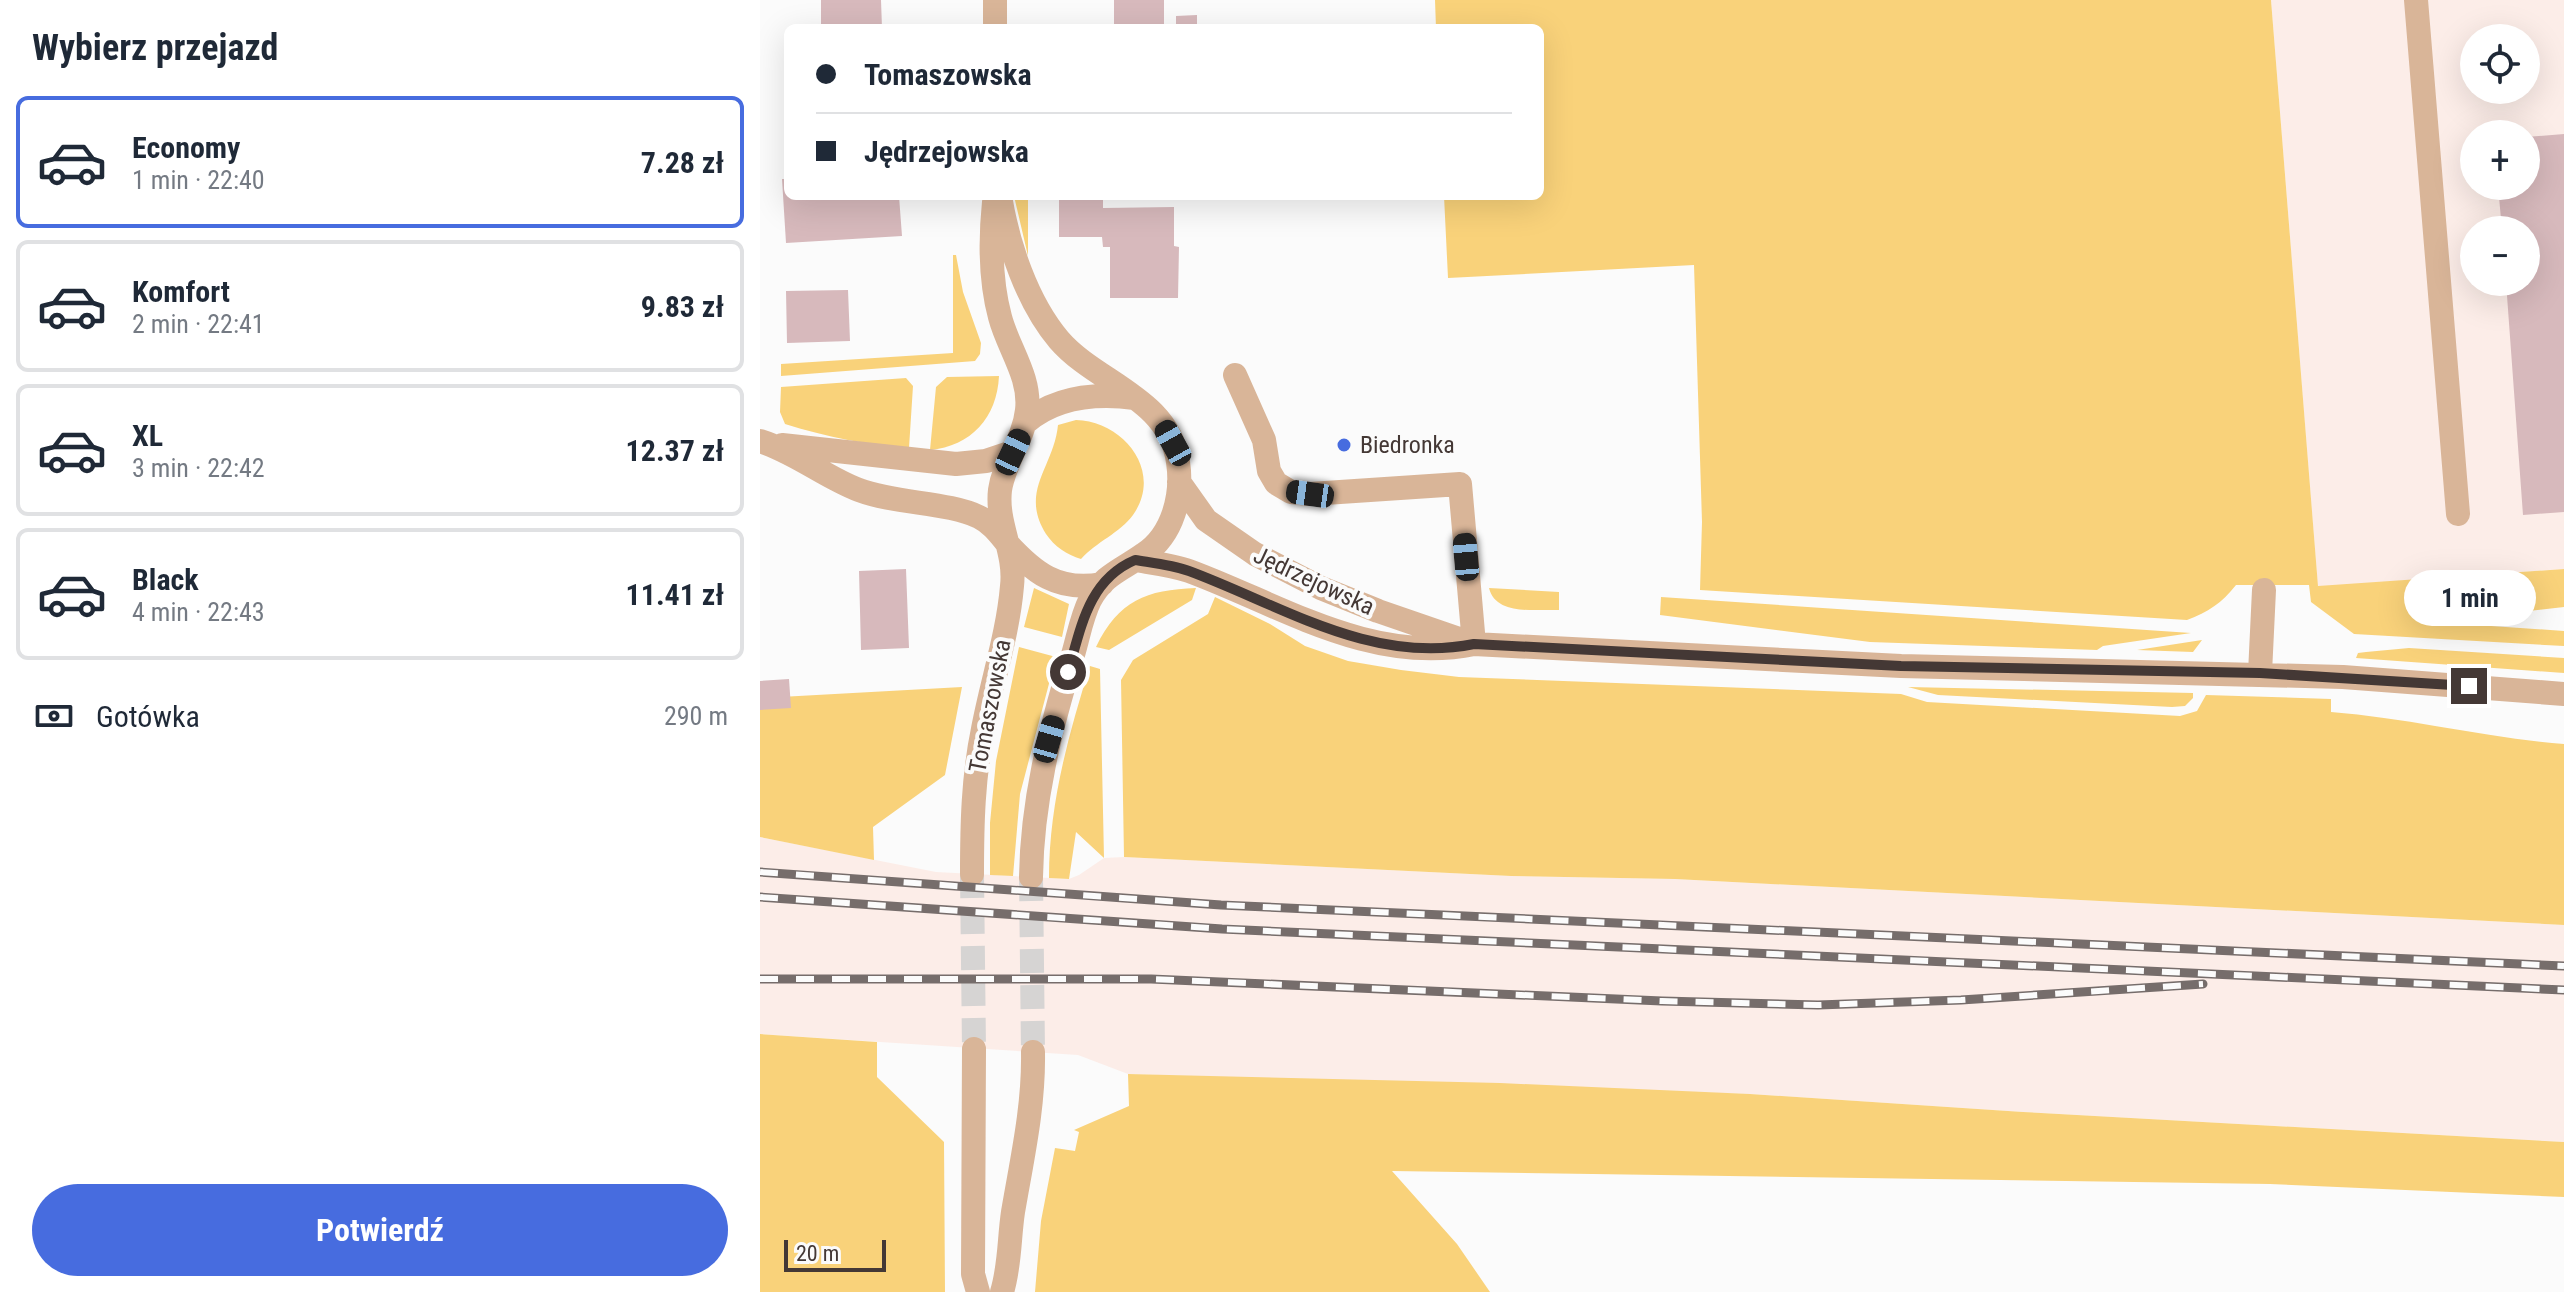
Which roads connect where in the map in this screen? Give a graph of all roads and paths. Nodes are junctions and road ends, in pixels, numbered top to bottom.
1 (995, 0) edge
2 (2416, 0) edge
3 (995, 24) edge
4 (997, 200) edge
5 (998, 200) edge
6 (1235, 375) dead end
7 (1136, 398) junction
8 (1025, 423) junction
9 (764, 442) edge
10 (1013, 452) junction
11 (1179, 482) junction
12 (2458, 514) dead end
13 (1005, 541) junction
14 (1135, 560) junction
15 (1102, 584) junction
16 (2264, 590) dead end
17 (1474, 644) junction
18 (2260, 673) junction
19 (2564, 694) edge
20 (972, 874) tunnel mouth
21 (1031, 877) tunnel mouth
22 (974, 1049) tunnel mouth
23 (1033, 1052) tunnel mouth
24 (978, 1292) edge
25 (1002, 1292) edge

1 - 3 street
2 - 12 street
4 - 8 street
5 - 7 street
6 - 17 street
7 - 8 street
7 - 11 street
8 - 10 street
9 - 10 street
9 - 13 street
10 - 13 street
11 - 14 street
11 - 17 street, Jędrzejowska
13 - 15 street
13 - 20 street, Tomaszowska
14 - 15 street
14 - 17 street, Jędrzejowska
15 - 21 street
16 - 18 street
17 - 18 street, Jędrzejowska
18 - 19 street, Jędrzejowska
22 - 24 street
23 - 25 street

